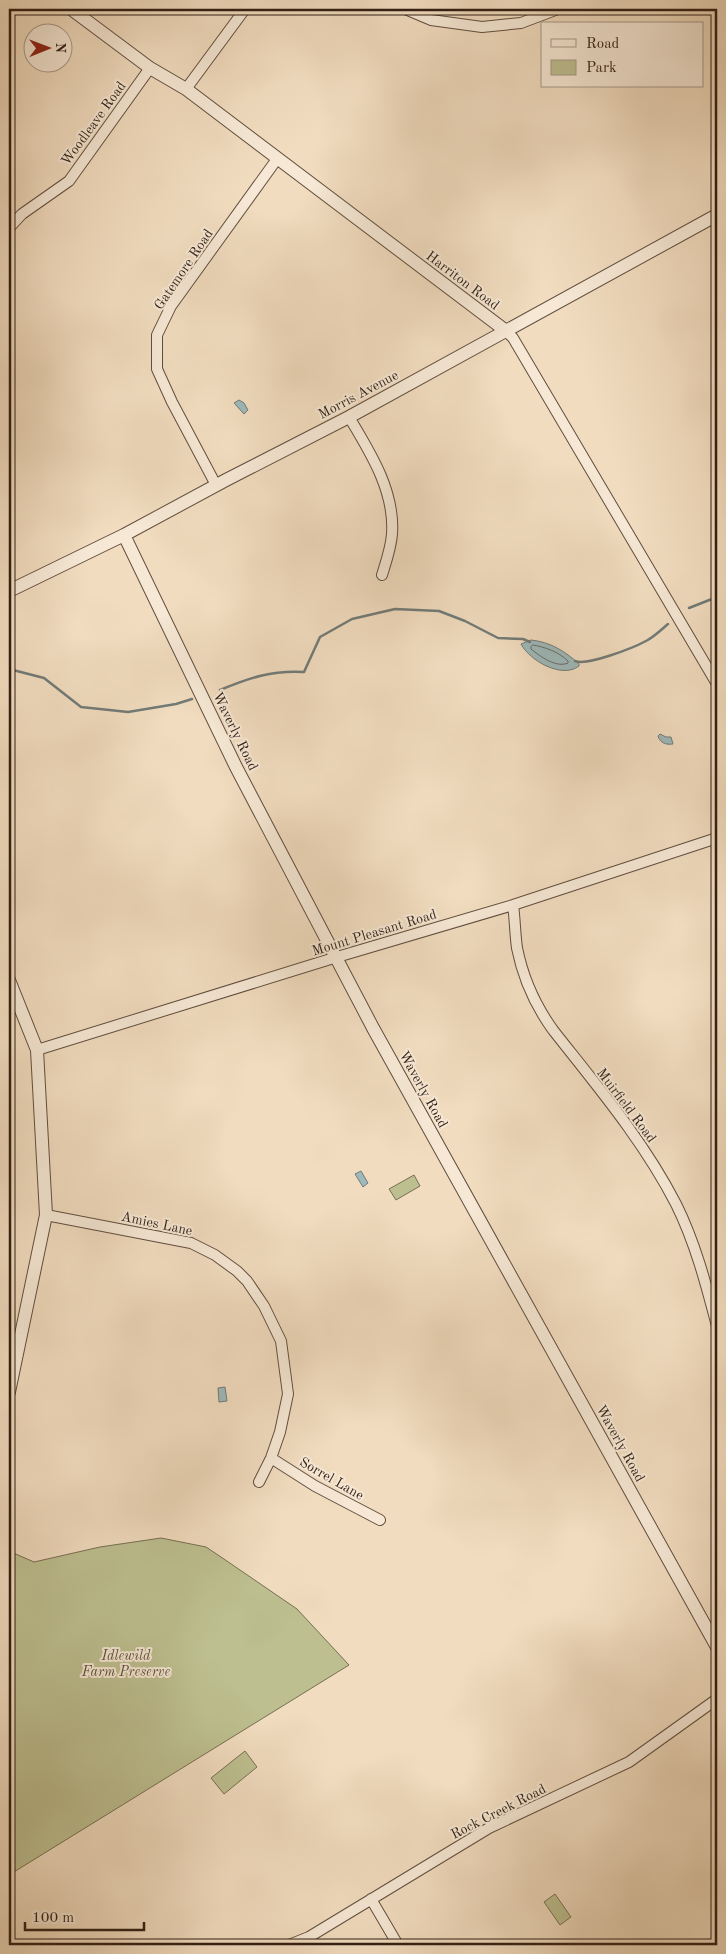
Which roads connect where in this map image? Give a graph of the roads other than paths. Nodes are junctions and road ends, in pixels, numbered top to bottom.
1 (71, 9) edge
2 (245, 9) edge
3 (405, 9) edge
4 (558, 9) edge
5 (150, 68) junction
6 (186, 89) junction
7 (277, 159) junction
8 (717, 216) edge
9 (9, 228) edge
10 (506, 331) junction
11 (349, 416) junction
12 (216, 485) junction
13 (124, 535) junction
14 (382, 575) dead end
15 (9, 591) edge
16 (717, 684) edge
17 (717, 838) edge
18 (513, 905) junction
19 (337, 957) junction
20 (9, 980) edge
21 (37, 1050) junction
22 (46, 1214) junction
23 (717, 1326) edge
24 (9, 1392) edge
25 (271, 1458) junction
26 (260, 1482) dead end
27 (380, 1520) dead end
28 (717, 1647) edge
29 (717, 1699) edge
30 (372, 1898) junction
31 (289, 1945) edge
32 (398, 1945) edge

1 - 5 street, Harriton Road
2 - 6 street
3 - 4 street
5 - 6 street, Harriton Road
5 - 9 street, Woodleave Road
6 - 7 street, Harriton Road
7 - 10 street, Harriton Road
7 - 12 street, Gatemore Road
8 - 10 street, Morris Avenue
10 - 11 street, Morris Avenue
10 - 16 street, Harriton Road
11 - 12 street, Morris Avenue
11 - 14 street
12 - 13 street, Morris Avenue
13 - 15 street, Morris Avenue
13 - 19 street, Waverly Road
17 - 18 street, Mount Pleasant Road
18 - 19 street, Mount Pleasant Road
18 - 23 street, Muirfield Road
19 - 21 street, Mount Pleasant Road
19 - 28 street, Waverly Road
20 - 21 street
21 - 22 street
22 - 24 street
22 - 25 street, Amies Lane
25 - 26 street, Amies Lane
25 - 27 street, Sorrel Lane
29 - 30 street, Rock Creek Road
30 - 31 street, Rock Creek Road
30 - 32 street

